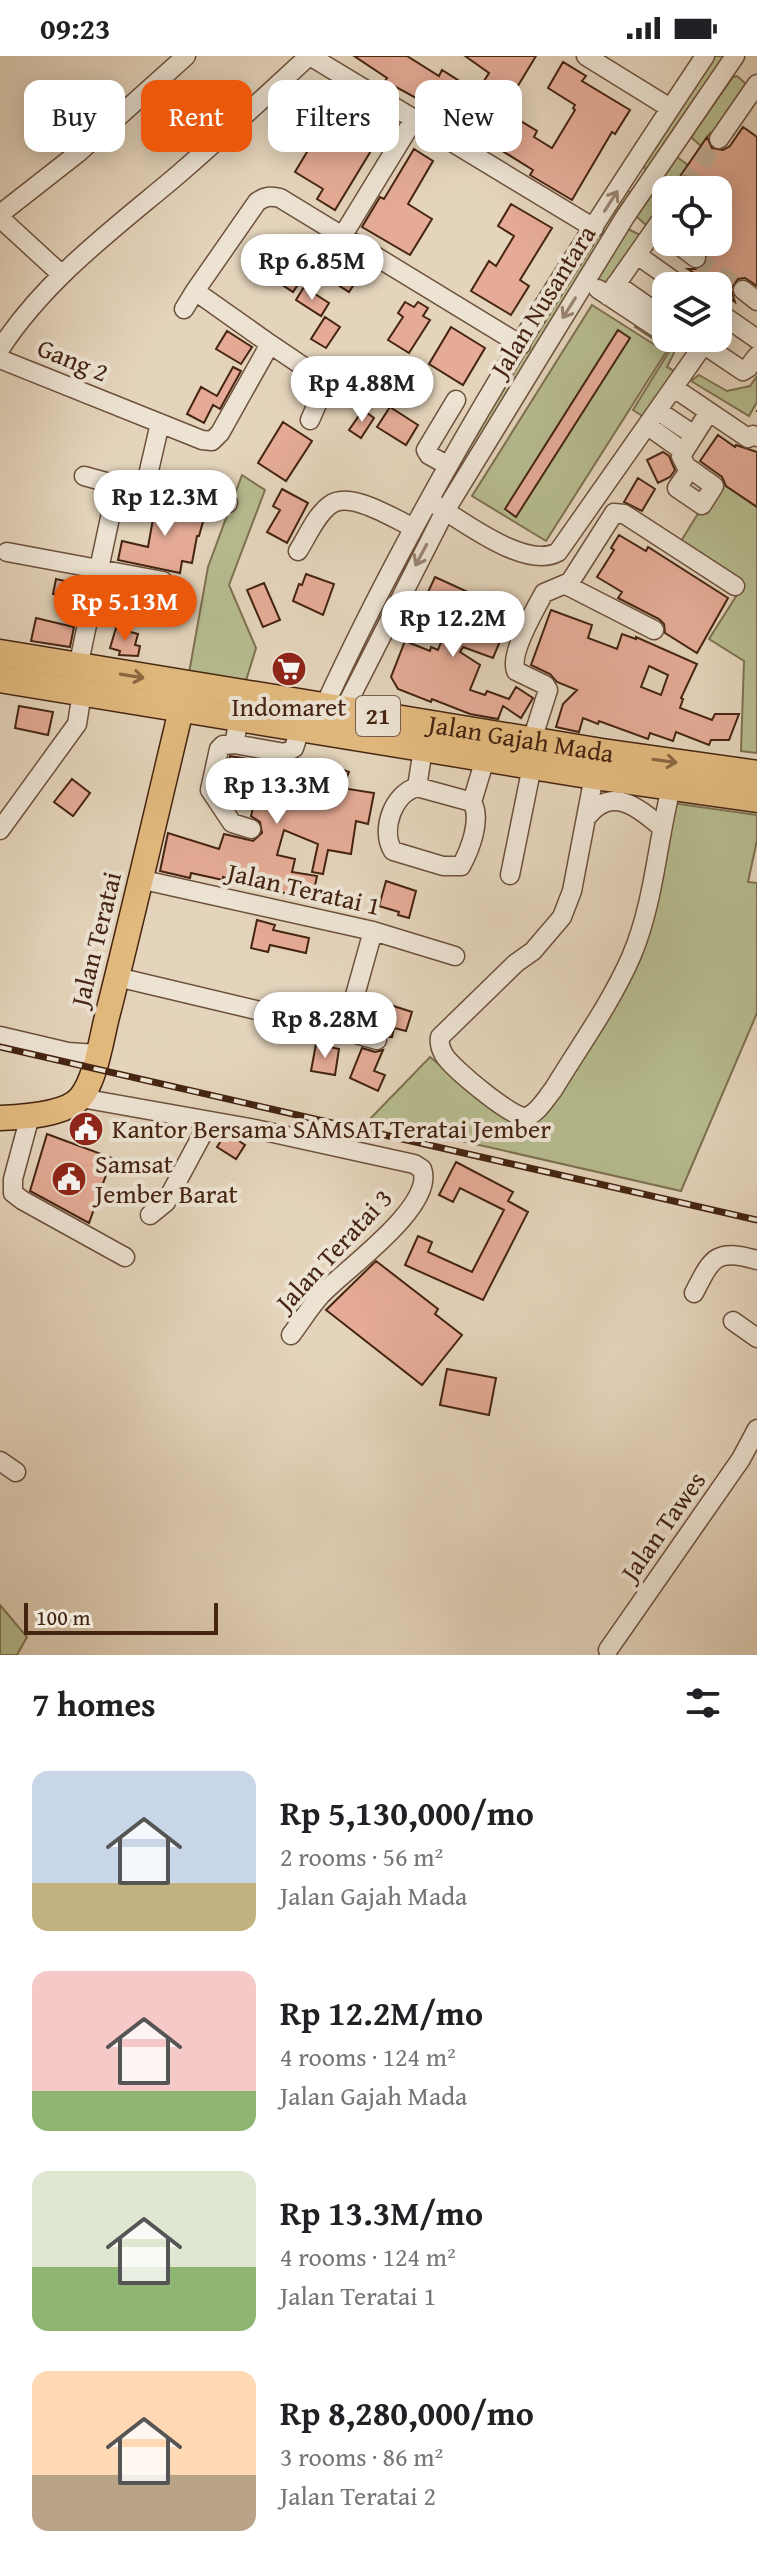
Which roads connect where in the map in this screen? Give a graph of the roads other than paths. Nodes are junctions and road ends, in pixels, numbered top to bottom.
1 (186, 56) edge
2 (310, 56) edge
3 (586, 56) edge
4 (705, 56) edge
5 (732, 60) edge
6 (757, 84) edge
7 (670, 108) junction
8 (414, 119) junction
9 (719, 139) tunnel mouth
10 (627, 176) junction
11 (644, 188) junction
12 (625, 217) junction
13 (0, 218) edge
14 (652, 226) edge
15 (594, 228) junction
16 (343, 235) junction
17 (652, 237) edge
18 (637, 255) junction
19 (693, 256) edge
20 (696, 258) tunnel mouth
21 (661, 272) edge
22 (61, 274) junction
23 (586, 281) junction
24 (612, 290) junction
25 (195, 291) junction
26 (184, 309) dead end
27 (652, 311) edge
28 (732, 320) edge
29 (652, 323) edge
30 (754, 332) edge
31 (270, 344) junction
32 (521, 345) junction
33 (0, 349) edge
34 (690, 352) edge
35 (714, 352) edge
36 (757, 356) edge
37 (0, 359) edge
38 (674, 388) junction
39 (456, 400) dead end
40 (709, 412) junction
41 (653, 418) junction
42 (310, 420) dead end
43 (160, 423) junction
44 (757, 437) edge
45 (687, 458) junction
46 (447, 465) junction
47 (84, 476) dead end
48 (117, 485) junction
49 (145, 488) junction
50 (709, 496) dead end
51 (426, 500) junction
52 (228, 503) dead end
53 (445, 511) junction
54 (412, 527) junction
55 (298, 551) dead end
56 (7, 552) dead end
57 (97, 569) junction
58 (163, 581) dead end
59 (566, 585) junction
60 (735, 586) dead end
61 (654, 630) dead end
62 (0, 653) edge
63 (0, 679) edge
64 (80, 680) junction
65 (334, 708) junction
66 (181, 710) junction
67 (236, 732) junction
68 (423, 749) junction
69 (532, 753) junction
70 (485, 759) junction
71 (757, 774) edge
72 (594, 776) junction
73 (417, 787) junction
74 (671, 788) junction
75 (757, 799) edge
76 (472, 802) junction
77 (588, 816) junction
78 (661, 827) junction
79 (251, 829) dead end
80 (0, 830) edge
81 (510, 875) dead end
82 (139, 879) junction
83 (373, 931) junction
84 (455, 956) dead end
85 (117, 977) junction
86 (345, 1031) junction
87 (0, 1036) edge
88 (377, 1040) dead end
89 (97, 1054) junction
90 (81, 1098) junction
91 (30, 1116) junction
92 (0, 1118) edge
93 (209, 1122) junction
94 (150, 1215) dead end
95 (125, 1257) dead end
96 (757, 1260) edge
97 (694, 1293) dead end
98 (733, 1321) dead end
99 (291, 1335) dead end
100 (757, 1338) edge
101 (757, 1429) edge
102 (0, 1461) edge
103 (16, 1472) dead end
104 (608, 1650) dead end

1 - 13 street
2 - 8 street
2 - 22 street
3 - 7 street
4 - 7 street, Jalan Nusantara
5 - 6 street
5 - 11 street, Jalan Nusantara
6 - 9 street
7 - 10 street, Jalan Nusantara
8 - 15 street
8 - 16 street
10 - 11 street
15 -> 10 street, Jalan Nusantara
11 - 12 street, Jalan Nusantara
12 - 14 street
12 - 23 street, Jalan Nusantara
13 - 22 street
15 - 32 street, Jalan Nusantara
16 - 25 street
16 - 32 street
17 - 18 street
18 - 21 street
18 - 24 street
19 - 20 street
22 - 33 street
23 - 24 street
23 -> 53 street, Jalan Nusantara
24 - 27 street
24 - 29 street
25 - 26 street
25 - 31 street
28 - 30 street
31 - 42 street
31 - 43 street, Gang 2
32 - 46 street, Jalan Nusantara
34 - 38 street
35 - 36 street
37 - 43 street, Gang 2
38 - 40 street
38 - 41 street
39 - 46 street
40 - 44 street
40 - 45 street
41 - 45 street
41 - 53 street
43 - 49 street
45 - 50 street
46 - 51 street, Jalan Nusantara
47 - 48 street
48 - 49 street
48 - 57 street
49 - 52 street
51 - 53 street
51 - 54 street, Jalan Nusantara
53 -> 65 street, Jalan Nusantara
54 - 55 street
54 - 65 street, Jalan Nusantara
56 - 57 street
57 - 58 street
57 - 64 street
59 - 60 street
59 - 61 street
59 - 69 street
62 - 64 highway, Jalan Gajah Mada / 21
63 - 64 highway, Jalan Gajah Mada / 21
64 -> 65 highway, Jalan Gajah Mada / 21
64 - 66 highway, Jalan Gajah Mada / 21
64 - 80 street
65 - 69 highway, Jalan Gajah Mada / 21
66 - 67 highway, Jalan Gajah Mada / 21
66 - 82 main road, Jalan Teratai
67 - 68 highway, Jalan Gajah Mada / 21
67 - 79 street
68 - 70 highway, Jalan Gajah Mada / 21
68 - 73 street
69 - 70 highway, Jalan Gajah Mada / 21
69 -> 71 highway, Jalan Gajah Mada / 21
69 - 72 highway, Jalan Gajah Mada / 21
69 - 81 street
70 - 76 street
72 - 74 highway, Jalan Gajah Mada / 21
72 - 77 street
73 - 76 street
73 - 76 street
74 - 75 highway, Jalan Gajah Mada / 21
74 - 78 street
77 - 78 street
77 - 78 street
82 - 83 street, Jalan Teratai 1
82 - 85 main road, Jalan Teratai
83 - 84 street, Jalan Teratai 1
83 - 86 street
85 - 86 street
85 - 89 main road, Jalan Teratai
86 - 88 street
87 - 89 street
89 - 90 main road, Jalan Teratai
90 - 91 main road
90 - 93 street, Jalan Teratai 3
91 - 92 main road
91 - 95 street
93 - 94 street
93 - 99 street, Jalan Teratai 3
96 - 97 street
98 - 100 street
101 - 104 street, Jalan Tawes
102 - 103 street

